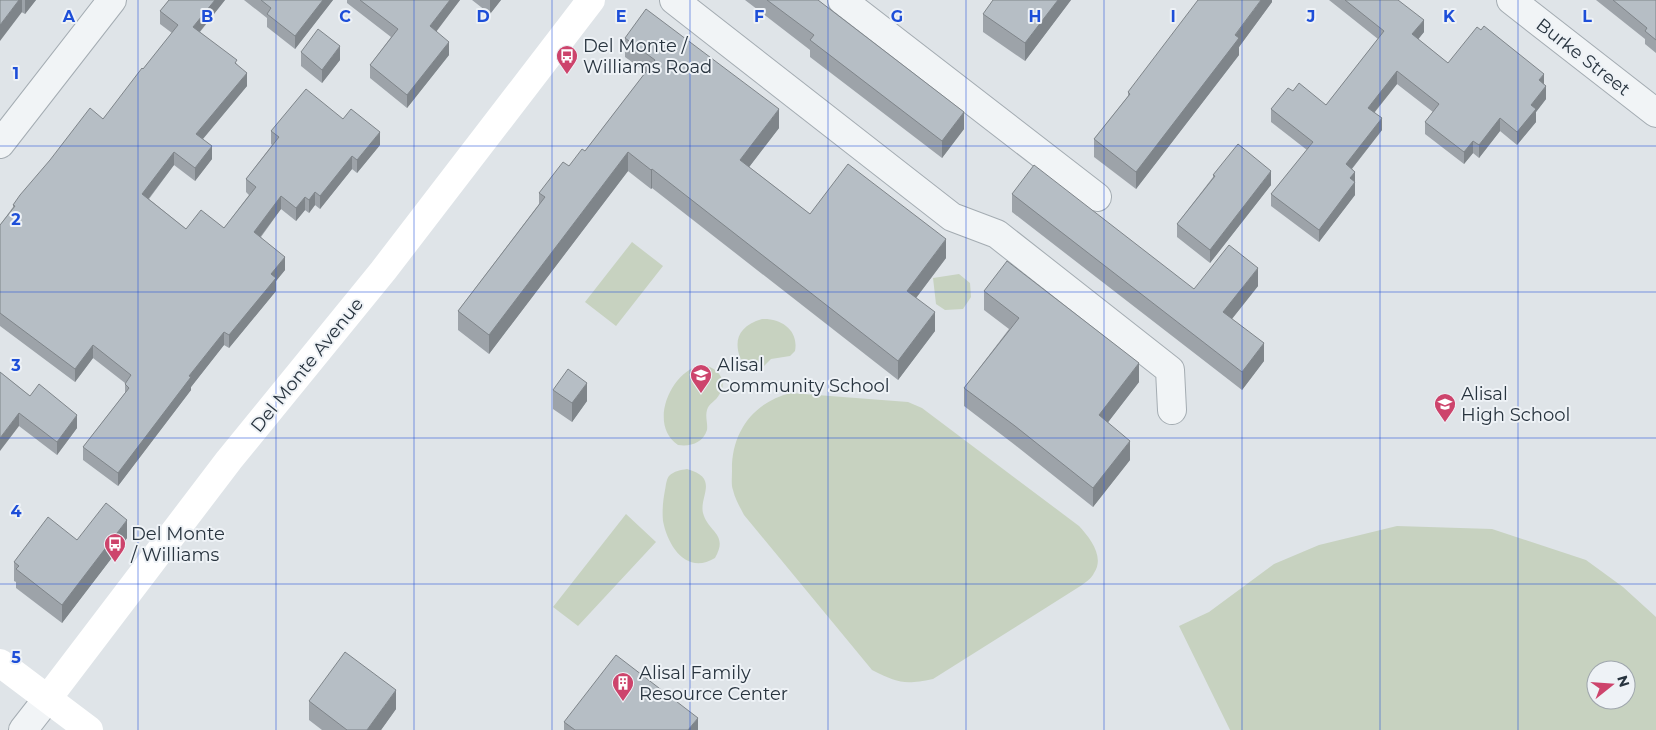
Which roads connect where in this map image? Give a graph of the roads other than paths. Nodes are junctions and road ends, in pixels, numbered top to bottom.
1 (112, 0) edge
2 (591, 0) edge
3 (674, 0) edge
4 (842, 0) edge
5 (1511, 0) edge
6 (1656, 113) edge
7 (0, 144) edge
8 (1097, 196) dead end
9 (1172, 410) dead end
10 (0, 663) edge
11 (48, 698) junction
12 (23, 730) edge
13 (89, 730) edge

1 - 7 street
2 - 11 street, Del Monte Avenue
3 - 9 street
4 - 8 street
5 - 6 street, Burke Street
10 - 11 street
11 - 12 street, Del Monte Avenue
11 - 13 street

